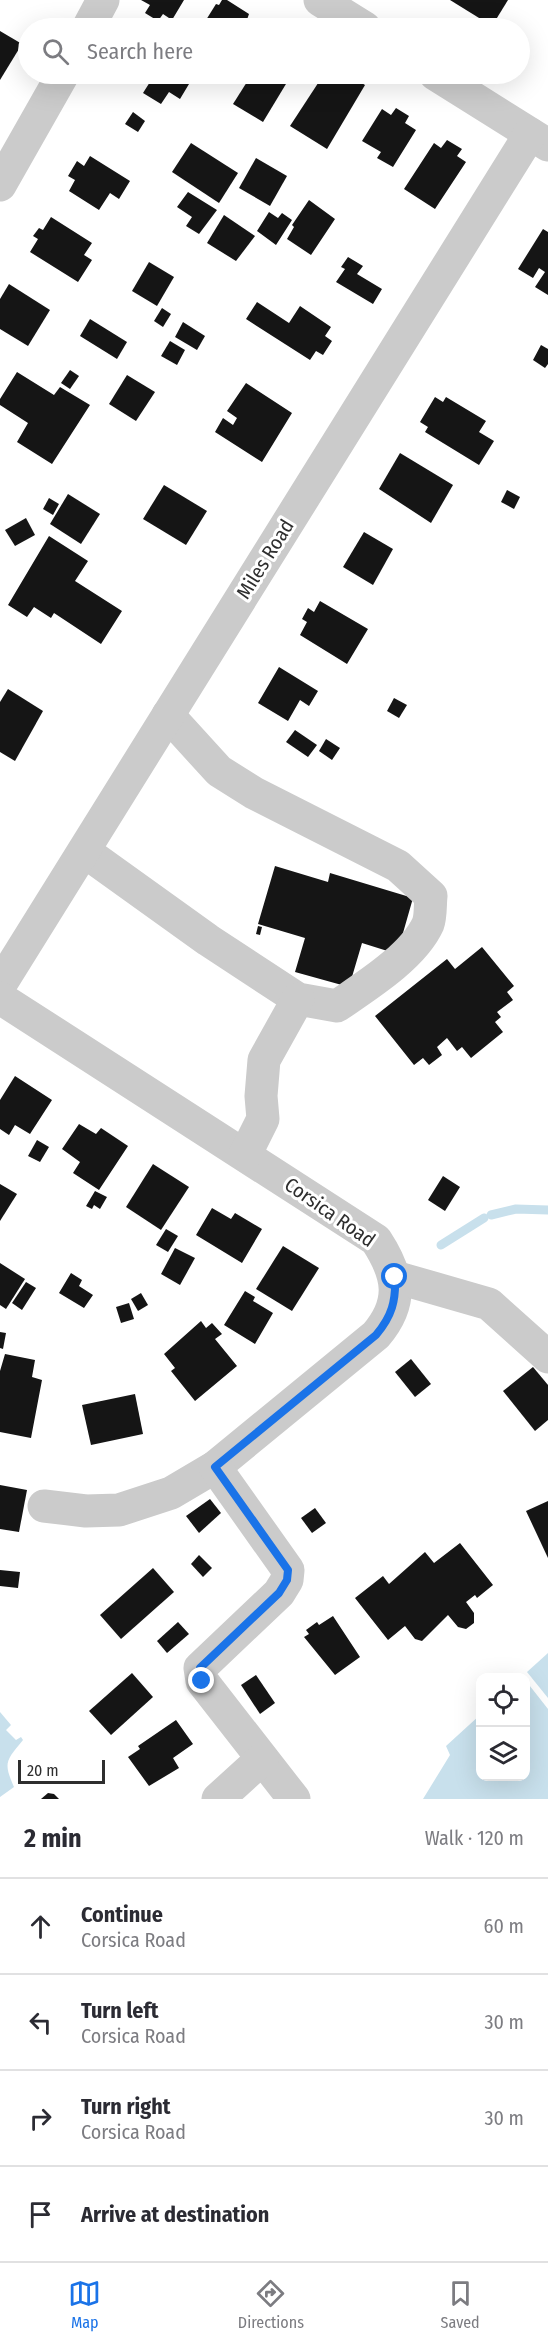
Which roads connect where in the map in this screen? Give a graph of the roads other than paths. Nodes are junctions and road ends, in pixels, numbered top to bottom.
1 (103, 0) edge
2 (321, 0) edge
3 (93, 18) edge
4 (349, 18) edge
5 (57, 84) edge
6 (451, 84) edge
7 (539, 139) edge
8 (0, 185) edge
9 (168, 715) junction
10 (84, 851) junction
11 (0, 985) edge
12 (0, 998) edge
13 (298, 999) junction
14 (244, 1155) junction
15 (395, 1277) junction
16 (548, 1357) edge
17 (215, 1467) junction
18 (44, 1506) dead end
19 (262, 1759) junction
20 (218, 1799) edge
21 (294, 1799) edge

1 - 3 street
2 - 4 street
5 - 8 street
6 - 7 street
7 - 9 street, Miles Road
9 - 10 street, Miles Road
9 - 13 street
10 - 11 street, Miles Road
10 - 13 street
12 - 14 street, Corsica Road
13 - 14 street
14 - 15 street, Corsica Road
15 - 16 street
15 - 17 street, Corsica Road
17 - 18 street
17 - 19 street
19 - 20 street
19 - 21 street

